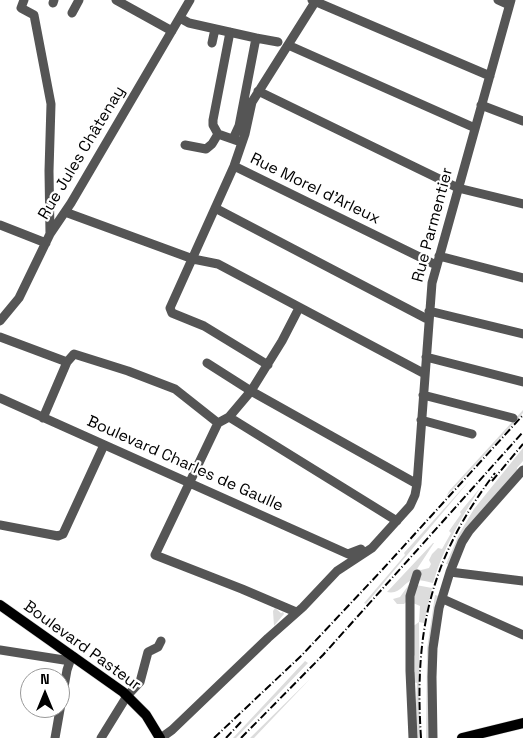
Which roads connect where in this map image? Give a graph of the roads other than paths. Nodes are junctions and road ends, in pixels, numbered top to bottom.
1 (79, 0) edge
2 (116, 0) edge
3 (190, 0) edge
4 (498, 0) edge
5 (314, 1) edge
6 (510, 3) edge
7 (23, 4) edge
8 (72, 14) dead end
9 (180, 18) junction
10 (215, 29) junction
11 (172, 30) junction
12 (230, 32) junction
13 (256, 38) junction
14 (278, 42) dead end
15 (212, 43) dead end
16 (288, 45) junction
17 (490, 76) junction
18 (258, 91) junction
19 (481, 105) junction
20 (523, 120) edge
21 (475, 128) junction
22 (218, 134) junction
23 (234, 139) junction
24 (243, 143) junction
25 (185, 145) dead end
26 (234, 166) junction
27 (458, 188) junction
28 (523, 204) edge
29 (215, 208) junction
30 (65, 212) junction
31 (0, 225) edge
32 (48, 239) junction
33 (193, 259) junction
34 (438, 261) junction
35 (523, 278) edge
36 (299, 308) junction
37 (429, 316) junction
38 (0, 321) edge
39 (523, 334) edge
40 (0, 337) edge
41 (426, 357) junction
42 (67, 362) junction
43 (207, 363) dead end
44 (268, 365) junction
45 (425, 374) junction
46 (523, 382) edge
47 (251, 391) junction
48 (423, 395) junction
49 (0, 398) edge
50 (229, 417) junction
51 (43, 418) junction
52 (513, 418) dead end
53 (422, 420) junction
54 (218, 423) junction
55 (472, 434) dead end
56 (104, 445) junction
57 (523, 470) edge
58 (189, 483) junction
59 (417, 484) junction
60 (397, 521) junction
61 (0, 525) edge
62 (379, 540) junction
63 (334, 548) junction
64 (337, 571) junction
65 (450, 572) junction
66 (416, 579) dead end
67 (523, 581) edge
68 (443, 599) junction
69 (0, 605) edge
70 (296, 612) junction
71 (523, 635) edge
72 (161, 641) dead end
73 (0, 650) edge
74 (74, 657) junction
75 (128, 696) junction
76 (523, 723) edge
77 (55, 738) edge
78 (101, 738) edge
79 (161, 738) edge
80 (413, 738) edge
81 (433, 738) edge
82 (462, 738) edge

1 - 8 street
2 - 11 street
3 - 9 street, Rue Jules Châtenay
4 - 6 street
5 - 16 street
5 - 17 street
6 - 17 street, Rue Parmentier
7 - 32 street
9 - 10 street
9 - 11 street, Rue Jules Châtenay
10 - 12 street
10 - 15 street
11 - 30 street, Rue Jules Châtenay
12 - 13 street
12 - 22 street
13 - 14 street
13 - 23 street
16 - 18 street
16 - 21 street
17 - 19 street, Rue Parmentier
18 - 24 street
18 - 27 street
19 - 20 street
19 - 21 street, Rue Parmentier
21 - 27 street, Rue Parmentier
22 - 23 street
22 - 25 street
23 - 24 street
24 - 26 street
26 - 29 street, Rue Morel d'Arleux
26 - 34 street, Rue Morel d'Arleux
27 - 28 street
27 - 34 street, Rue Parmentier
29 - 33 street, Rue Morel d'Arleux
29 - 37 street
30 - 32 street, Rue Jules Châtenay
30 - 33 street
31 - 32 street
32 - 38 street, Rue Jules Châtenay
33 - 36 street
33 - 44 street, Rue Morel d'Arleux
34 - 35 street, Rue Morel d'Arleux
34 - 37 street, Rue Parmentier
36 - 44 street
36 - 45 street
37 - 39 street
37 - 41 street, Rue Parmentier
40 - 42 street
41 - 45 street, Rue Parmentier
41 - 46 street
42 - 51 street
42 - 54 street
43 - 47 street
44 - 47 street
45 - 48 street, Rue Parmentier
47 - 50 street
47 - 59 street
48 - 52 street
48 - 53 street, Rue Parmentier
49 - 51 street, Boulevard Charles de Gaulle
50 - 54 street
50 - 60 street
51 - 56 street, Boulevard Charles de Gaulle
53 - 55 street
53 - 59 street, Rue Parmentier
54 - 58 street
56 - 58 street, Boulevard Charles de Gaulle
56 - 61 street
57 - 65 street
58 - 63 street, Boulevard Charles de Gaulle
58 - 70 street
59 - 60 street, Rue Parmentier
60 - 62 street, Rue Parmentier
62 - 63 street, Rue Parmentier
62 - 64 street, Rue Parmentier
63 - 64 street
64 - 70 street, Rue Parmentier
65 - 67 street
65 - 68 street
66 - 80 street
68 - 71 street
68 - 81 street
69 - 74 main road, Boulevard Pasteur
70 - 79 street, Rue Parmentier
72 - 75 street
73 - 74 street
74 - 75 main road, Boulevard Pasteur
74 - 77 street
75 - 78 street
75 - 79 main road, Boulevard Pasteur
76 - 82 main road

